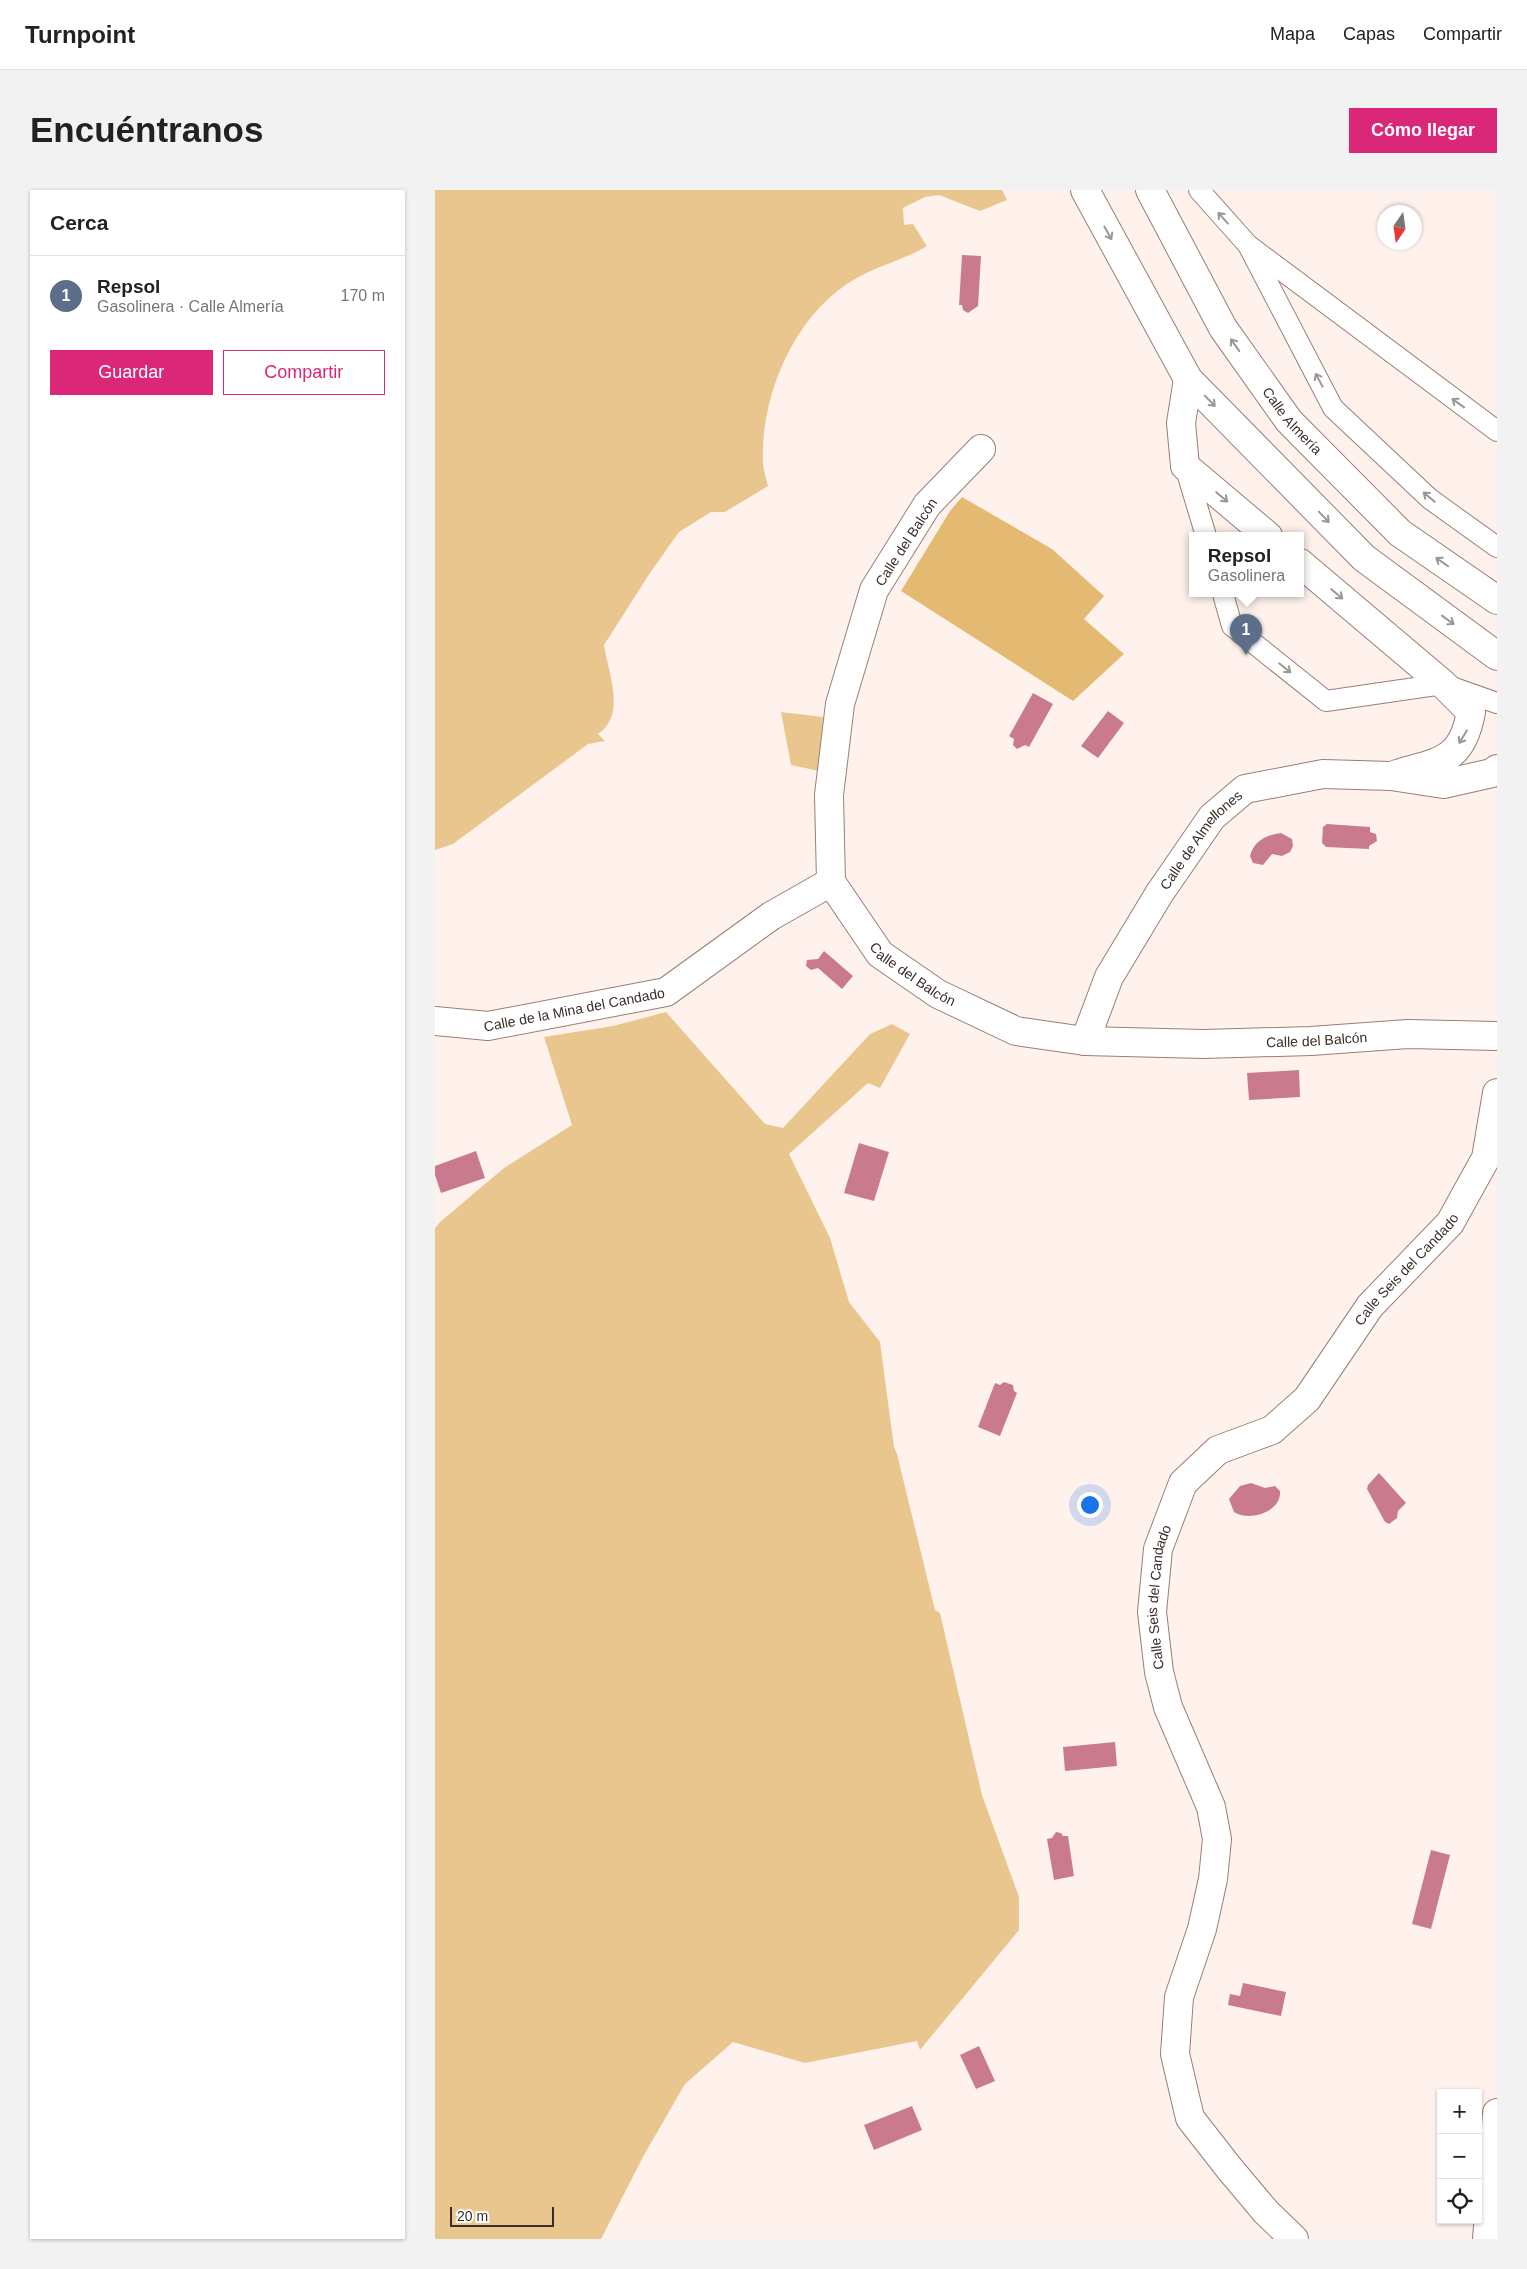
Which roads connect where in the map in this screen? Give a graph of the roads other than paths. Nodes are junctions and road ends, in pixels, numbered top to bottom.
1 (1085, 190) edge
2 (1150, 190) edge
3 (1199, 190) edge
4 (1248, 245) junction
5 (1188, 379) junction
6 (1497, 432) edge
7 (981, 448) dead end
8 (1185, 466) junction
9 (1206, 532) edge
10 (1263, 532) edge
11 (1497, 547) edge
12 (1304, 566) edge
13 (1224, 597) edge
14 (1497, 600) edge
15 (1497, 656) edge
16 (1443, 684) junction
17 (1497, 703) edge
18 (1497, 769) edge
19 (1391, 776) junction
20 (831, 882) junction
21 (435, 1021) edge
22 (1497, 1036) edge
23 (1085, 1041) junction
24 (1497, 1093) edge
25 (1497, 2113) edge
26 (1295, 2239) edge
27 (1487, 2239) edge

1 -> 5 street
14 -> 2 street, Calle Almería
4 -> 3 lane
6 -> 4 lane
11 -> 4 lane
5 - 8 street
5 -> 15 street
7 - 20 street, Calle del Balcón
8 - 9 lane
8 -> 10 street
12 -> 16 street
13 -> 16 lane
16 - 17 lane
16 -> 19 street
18 - 19 street, Calle de Almellones
19 - 23 street, Calle de Almellones
20 - 21 street, Calle de la Mina del Candado
20 - 23 street, Calle del Balcón
22 - 23 street, Calle del Balcón
24 - 26 street, Calle Seis del Candado
25 - 27 street

